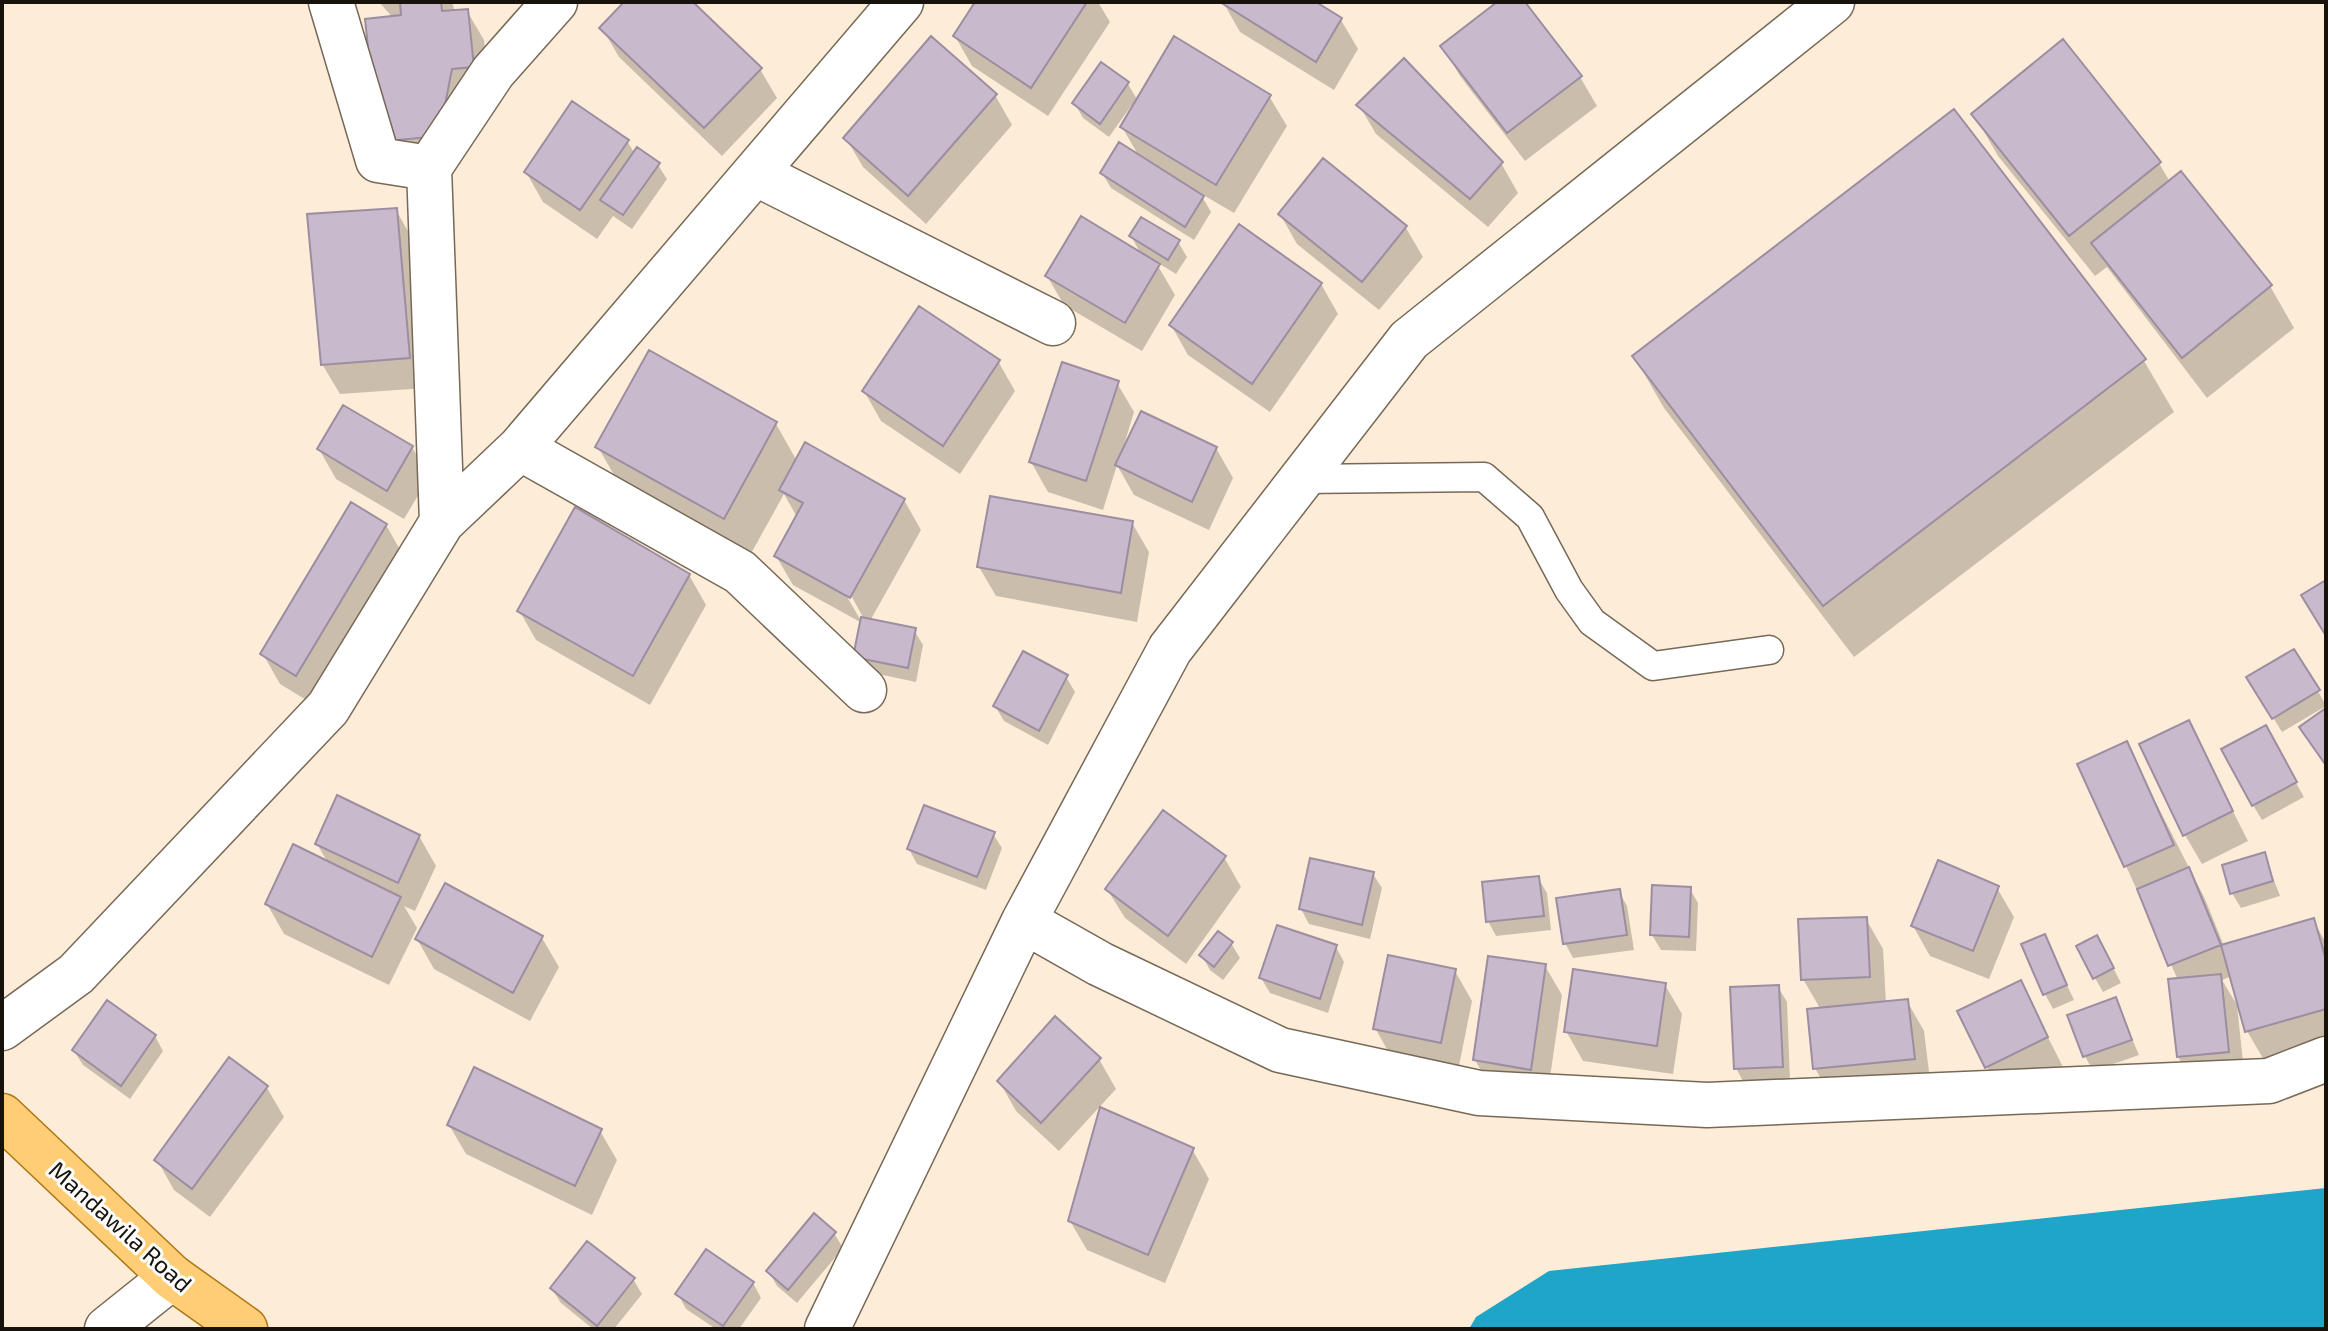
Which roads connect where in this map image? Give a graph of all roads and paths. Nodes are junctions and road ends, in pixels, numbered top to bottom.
1 (331, 2) edge
2 (555, 2) edge
3 (901, 2) edge
4 (1832, 2) edge
5 (429, 168) junction
6 (755, 173) junction
7 (1053, 323) dead end
8 (520, 448) junction
9 (1301, 479) junction
10 (442, 522) junction
11 (1769, 650) dead end
12 (864, 690) dead end
13 (1024, 921) junction
14 (2, 1028) edge
15 (2326, 1059) edge
16 (2, 1116) edge
17 (172, 1277) junction
18 (107, 1329) edge
19 (245, 1329) edge
20 (827, 1329) edge

1 - 5 street
2 - 5 street
3 - 6 street
4 - 9 street
5 - 10 street
6 - 7 street
6 - 8 street
8 - 10 street
8 - 12 street
9 - 11 lane
9 - 13 street
10 - 14 street
13 - 15 street
13 - 20 street
16 - 17 main road, Mandawila Road
17 - 18 street
17 - 19 main road, Mandawila Road

